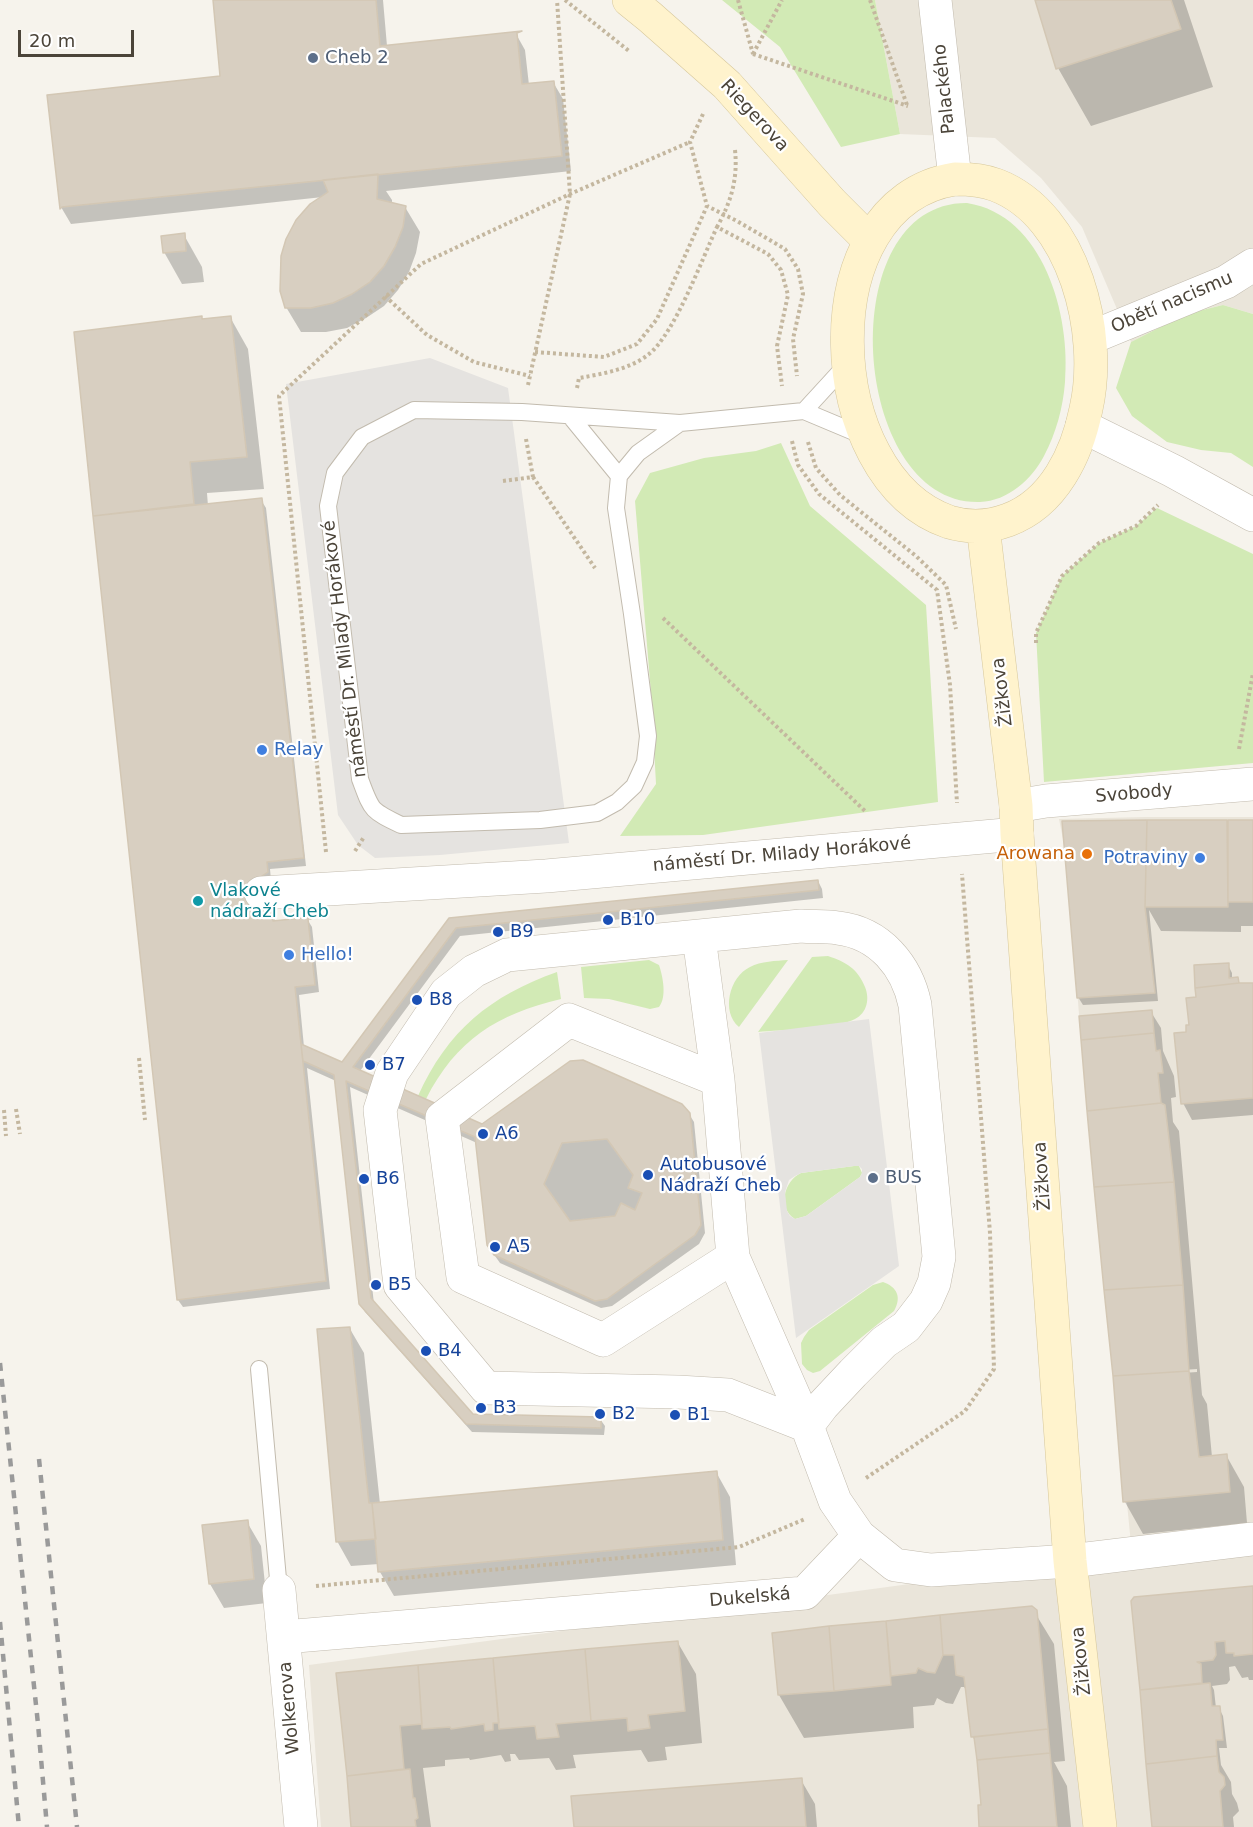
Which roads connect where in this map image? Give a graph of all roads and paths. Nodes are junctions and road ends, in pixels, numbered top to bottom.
1 (557, 0) edge
2 (629, 0) edge
3 (738, 0) edge
4 (782, 0) edge
5 (870, 0) edge
6 (935, 0) edge
7 (753, 54) junction
8 (955, 179) junction
9 (707, 206) dead end
10 (717, 227) dead end
11 (870, 241) junction
12 (1253, 266) edge
13 (385, 296) dead end
14 (1089, 338) junction
15 (535, 352) junction
16 (848, 363) junction
17 (530, 376) junction
18 (804, 411) junction
19 (522, 412) junction
20 (570, 416) junction
21 (680, 423) junction
22 (1082, 426) junction
23 (867, 437) junction
24 (1173, 471) junction
25 (619, 476) junction
26 (533, 477) junction
27 (503, 480) dead end
28 (1253, 514) edge
29 (983, 526) junction
30 (631, 604) junction
31 (1036, 644) dead end
32 (1253, 673) edge
33 (1243, 784) edge
34 (1016, 820) junction
35 (900, 845) junction
36 (261, 894) dead end
37 (699, 937) junction
38 (139, 1058) dead end
39 (718, 1080) junction
40 (16, 1109) dead end
41 (4, 1110) dead end
42 (145, 1120) dead end
43 (20, 1134) dead end
44 (6, 1136) dead end
45 (732, 1257) junction
46 (259, 1369) dead end
47 (807, 1426) junction
48 (859, 1536) junction
49 (1253, 1539) edge
50 (1070, 1561) junction
51 (279, 1590) joint
52 (284, 1637) junction
53 (301, 1827) edge
54 (1100, 1827) edge

1 - 15 path
2 - 11 street, Riegerova
3 - 7 path
4 - 7 path
5 - 7 path
6 - 8 street, Palackého
8 - 11 street
8 - 14 street
9 - 15 path
10 - 20 path
11 - 16 street
12 - 14 street, Obětí nacismu
13 - 17 path
14 - 22 street
15 - 17 path
16 - 18 lane
16 - 23 street
17 - 19 path
18 - 21 lane, náměstí Dr. Milady Horákové
18 - 23 lane, náměstí Dr. Milady Horákové
19 - 20 lane, náměstí Dr. Milady Horákové
19 - 26 path
19 - 30 lane, náměstí Dr. Milady Horákové
20 - 21 lane, náměstí Dr. Milady Horákové
20 - 25 lane
21 - 25 lane
22 - 24 street
22 - 29 street
23 - 29 street
24 - 28 street
24 - 31 path
25 - 30 lane, náměstí Dr. Milady Horákové
26 - 27 path
26 - 30 path
29 - 34 street, Žižkova
30 - 35 path
32 - 33 path
33 - 34 street, Svobody
34 - 35 street, náměstí Dr. Milady Horákové
34 - 50 street, Žižkova
35 - 36 street, náměstí Dr. Milady Horákové
37 - 39 street
37 - 47 street
37 - 47 street
38 - 42 path
39 - 45 street
39 - 45 street
40 - 43 path
41 - 44 path
45 - 47 street
46 - 51 lane
47 - 48 street
48 - 50 street
48 - 52 street, Dukelská
49 - 50 street
50 - 54 street, Žižkova
51 - 52 street, Wolkerova
52 - 53 street, Wolkerova

